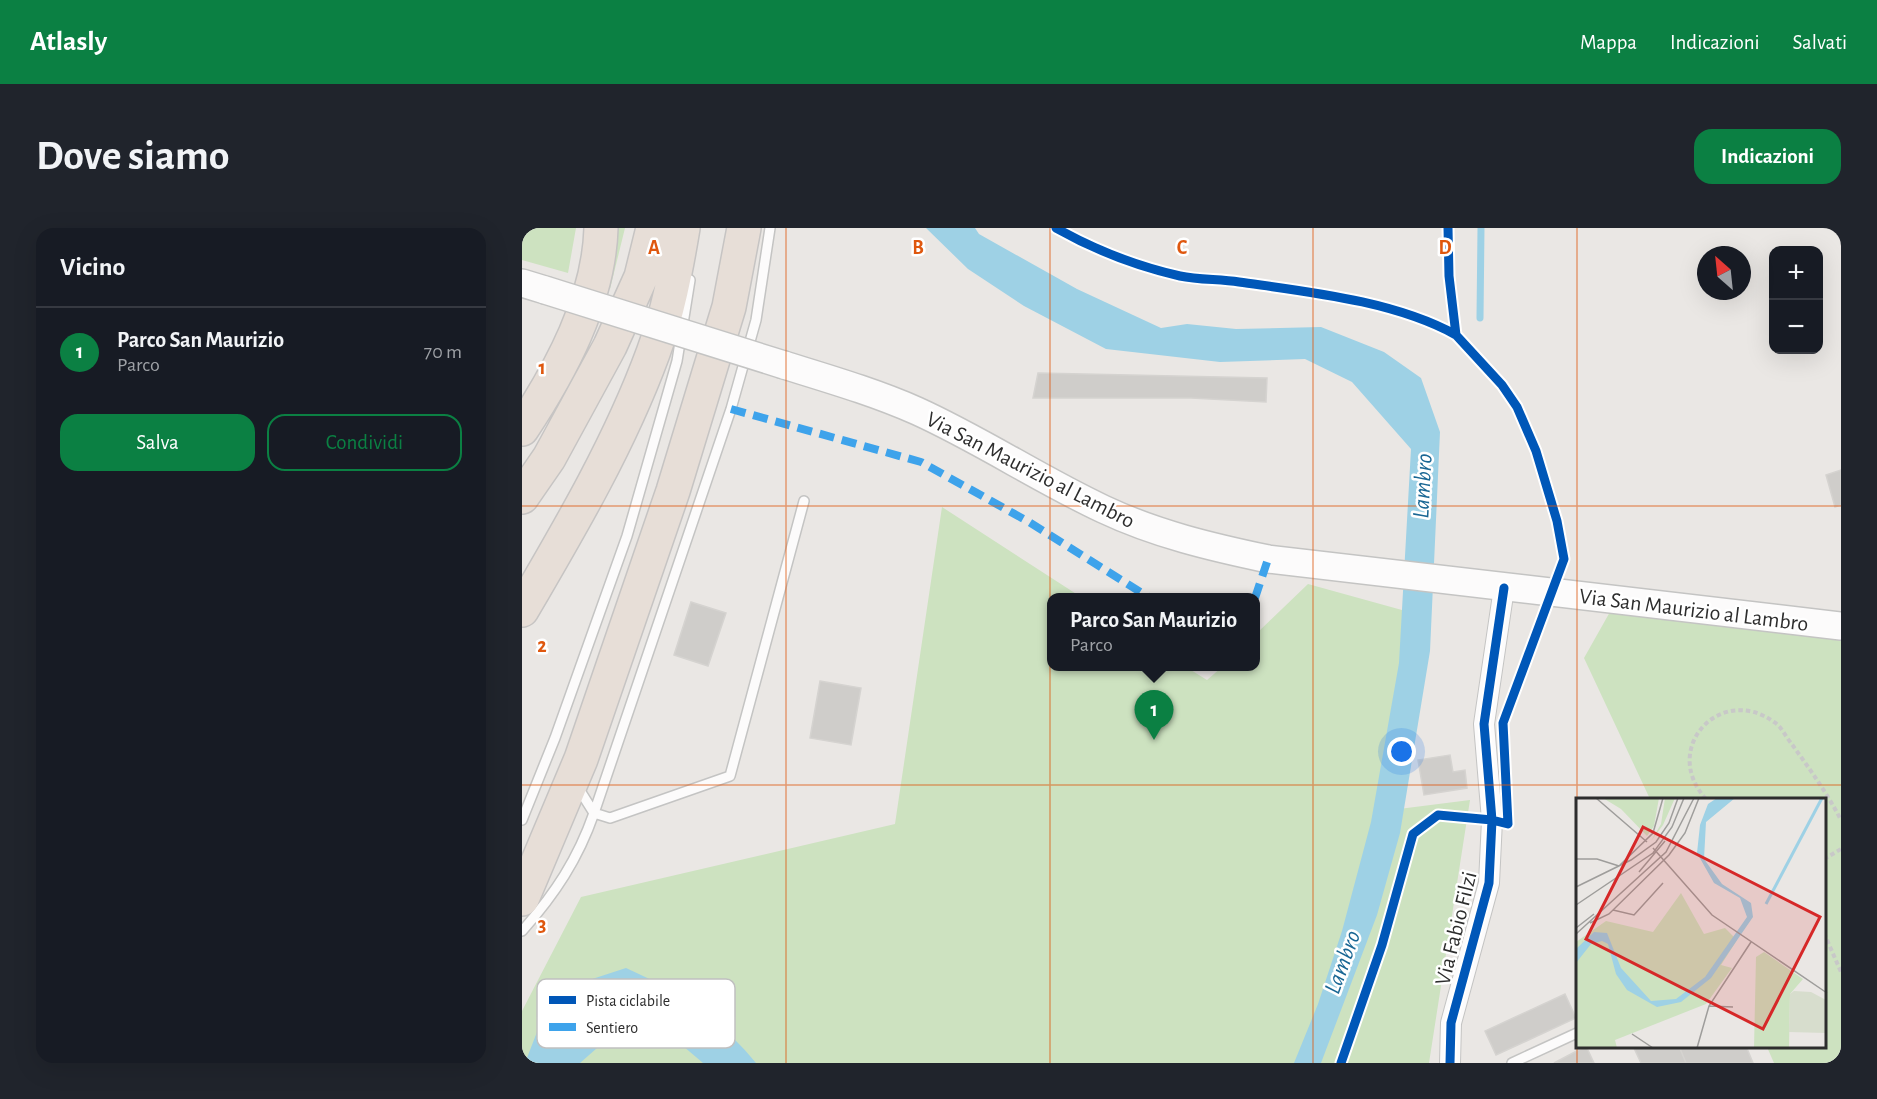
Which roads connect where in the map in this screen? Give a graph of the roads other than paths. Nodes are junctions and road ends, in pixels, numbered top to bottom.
1 (601, 228) edge
2 (653, 228) edge
3 (692, 228) edge
4 (744, 228) edge
5 (770, 228) edge
6 (687, 234) edge
7 (691, 263) dead end
8 (534, 286) edge
9 (522, 429) edge
10 (522, 497) edge
11 (804, 501) dead end
12 (1504, 588) junction
13 (522, 610) edge
14 (1841, 626) edge
15 (572, 779) junction
16 (594, 813) junction
17 (522, 820) edge
18 (522, 899) edge
19 (522, 931) edge
20 (1576, 1033) edge
21 (1450, 1063) edge
22 (1512, 1063) edge

1 - 9 highway
2 - 10 highway
3 - 6 lane
4 - 15 highway
5 - 16 lane
6 - 13 highway
7 - 17 lane
8 - 12 main road, Via San Maurizio al Lambro, bridge
11 - 16 lane
12 - 14 main road, Via San Maurizio al Lambro
12 - 21 street, Via Fabio Filzi
15 - 16 lane
15 - 18 highway
16 - 19 lane
20 - 22 lane

